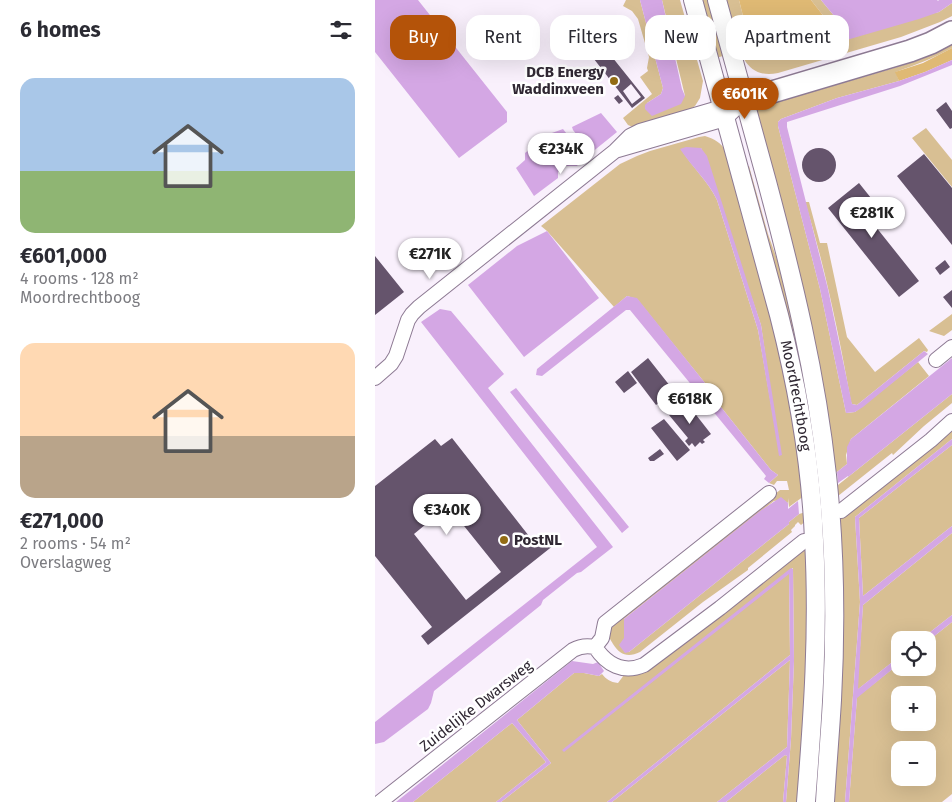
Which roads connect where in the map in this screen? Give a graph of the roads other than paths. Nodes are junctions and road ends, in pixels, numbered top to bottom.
1 (693, 0) edge
2 (717, 0) edge
3 (952, 32) edge
4 (745, 100) junction
5 (723, 113) junction
6 (952, 347) edge
7 (936, 360) dead end
8 (375, 378) edge
9 (952, 421) edge
10 (769, 493) dead end
11 (841, 511) dead end
12 (804, 541) dead end
13 (595, 647) junction
14 (381, 802) edge
15 (806, 802) edge
16 (825, 802) edge

1 - 5 main road, Moordrechtboog
2 - 4 main road, Moordrechtboog
3 - 4 highway
4 - 5 main road
4 - 16 main road, Moordrechtboog
5 - 8 street
5 - 15 main road, Moordrechtboog
6 - 7 street
9 - 11 street
10 - 13 street
12 - 13 street
13 - 14 street, Zuidelijke Dwarsweg

